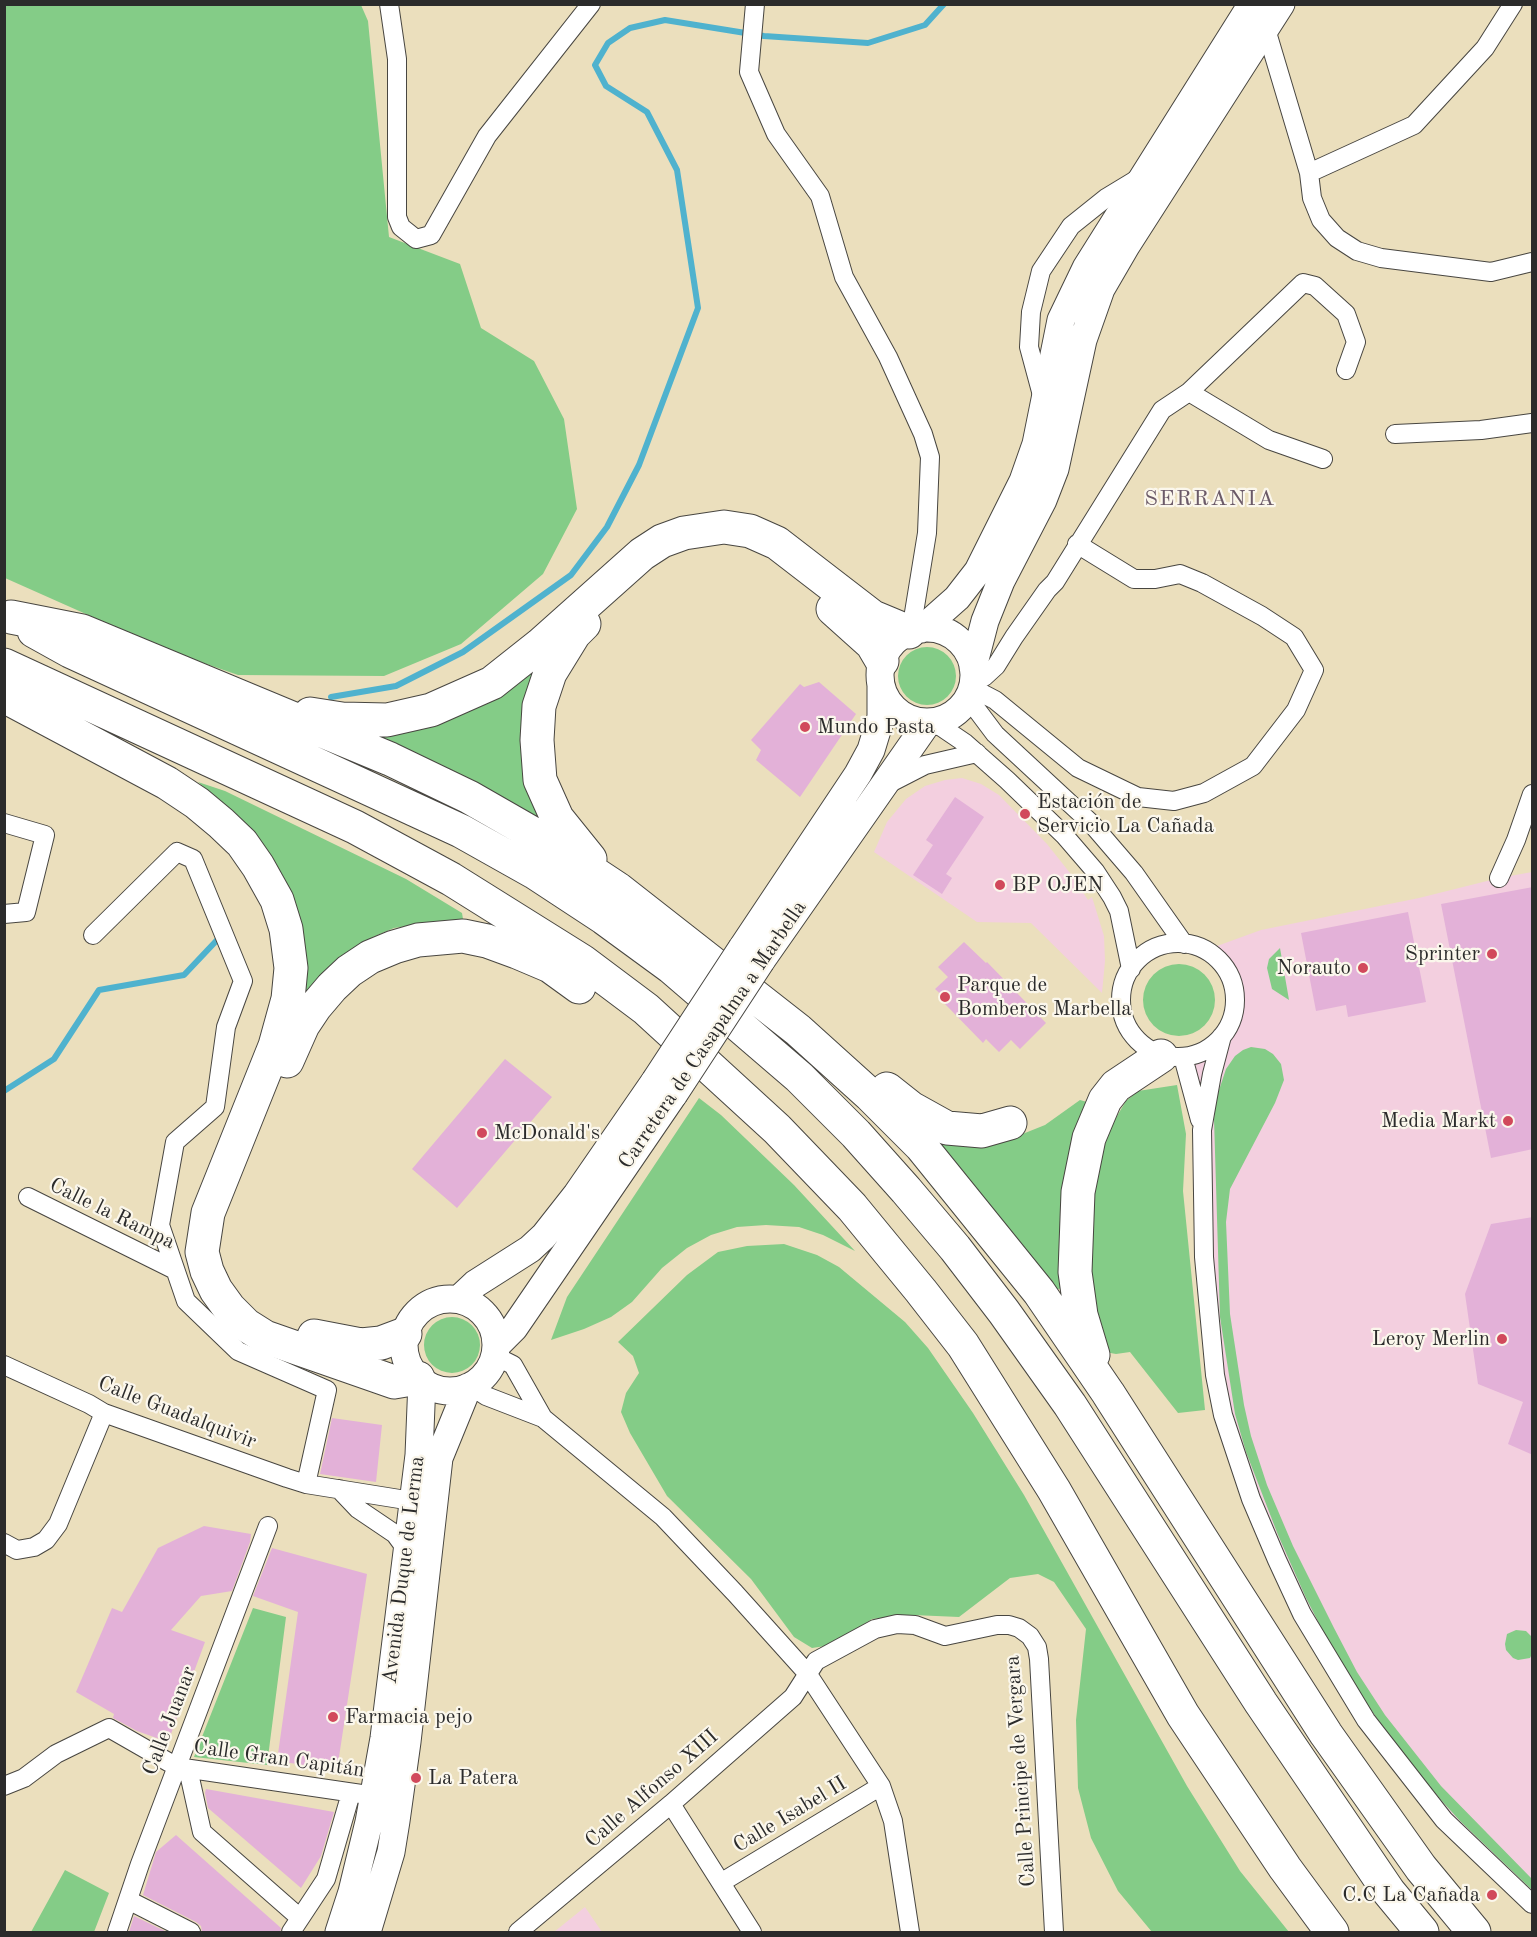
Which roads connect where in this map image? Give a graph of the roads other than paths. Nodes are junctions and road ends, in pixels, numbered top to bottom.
1 (388, 4) edge
2 (591, 4) edge
3 (1252, 4) edge
4 (1281, 4) edge
5 (1513, 4) edge
6 (754, 11) edge
7 (1266, 29) junction
8 (1309, 173) junction
9 (1144, 175) junction
10 (1533, 262) edge
11 (1346, 370) dead end
12 (1189, 392) junction
13 (1044, 403) junction
14 (1533, 423) edge
15 (1395, 434) dead end
16 (1323, 459) dead end
17 (1077, 544) junction
18 (8, 616) edge
19 (914, 631) junction
20 (4, 665) edge
21 (882, 674) junction
22 (972, 683) junction
23 (4, 696) edge
24 (268, 708) junction
25 (931, 722) junction
26 (977, 753) junction
27 (880, 789) junction
28 (1533, 794) edge
29 (4, 824) edge
30 (1498, 878) dead end
31 (618, 889) junction
32 (4, 914) edge
33 (93, 935) dead end
34 (1184, 944) junction
35 (752, 955) junction
36 (1131, 969) junction
37 (798, 1030) junction
38 (1222, 1036) junction
39 (1172, 1057) junction
40 (707, 1065) junction
41 (664, 1087) junction
42 (1010, 1123) dead end
43 (1202, 1131) junction
44 (28, 1197) dead end
45 (175, 1270) junction
46 (459, 1299) junction
47 (405, 1334) junction
48 (496, 1351) junction
49 (4, 1365) edge
50 (420, 1380) junction
51 (470, 1387) junction
52 (1108, 1393) junction
53 (104, 1413) junction
54 (543, 1418) junction
55 (306, 1484) junction
56 (339, 1489) junction
57 (412, 1501) junction
58 (268, 1526) dead end
59 (4, 1543) edge
60 (406, 1549) junction
61 (807, 1673) junction
62 (182, 1768) junction
63 (4, 1786) edge
64 (881, 1786) junction
65 (363, 1794) junction
66 (671, 1804) junction
67 (722, 1882) junction
68 (128, 1900) junction
69 (1533, 1904) edge
70 (295, 1925) edge
71 (117, 1932) edge
72 (191, 1932) edge
73 (339, 1932) edge
74 (367, 1932) edge
75 (518, 1932) edge
76 (752, 1932) edge
77 (910, 1932) edge
78 (1054, 1932) edge
79 (1332, 1932) edge
80 (1422, 1932) edge
81 (1474, 1932) edge

1 - 2 street
3 - 9 main road
4 - 7 main road
5 - 8 street
6 - 19 street
7 - 8 street
7 - 22 main road
8 - 10 street
9 - 13 main road
9 - 13 street
11 - 12 street
12 - 16 street
12 - 17 street
13 - 19 main road
14 - 15 street
17 - 22 street
17 - 22 street
18 - 24 highway
18 - 80 highway
19 - 21 main road
19 - 22 main road
19 - 24 highway
20 - 40 highway
21 - 25 main road
21 - 31 highway
21 - 35 main road, Carretera de Casapalma a Marbella
22 - 25 main road
22 - 34 street
23 - 50 highway
24 - 31 highway
25 - 26 street
25 - 27 main road, Carretera de Casapalma a Marbella
26 - 27 street
26 - 36 street
27 - 35 main road, Carretera de Casapalma a Marbella
28 - 30 street
29 - 32 street
31 - 37 highway
33 - 45 street
34 - 36 street
34 - 38 street
35 - 41 main road, Carretera de Casapalma a Marbella, bridge
36 - 39 street
37 - 42 highway
37 - 52 highway
38 - 39 street
38 - 43 street
39 - 43 street
39 - 52 highway
40 - 47 highway
40 - 79 highway
41 - 46 main road, Carretera de Casapalma a Marbella
41 - 48 main road, Carretera de Casapalma a Marbella
43 - 69 street
44 - 45 street, Calle la Rampa
45 - 55 street
46 - 47 main road
46 - 48 main road
47 - 50 main road
48 - 51 main road
48 - 54 street
49 - 53 street, Calle Guadalquivir
50 - 51 main road
50 - 57 main road, Avenida Duque de Lerma
51 - 54 street
51 - 74 main road, Avenida Duque de Lerma
52 - 81 highway
53 - 55 street, Calle Guadalquivir
53 - 59 street
54 - 61 street
55 - 56 street, Calle Guadalquivir
56 - 57 street, Calle Guadalquivir
56 - 60 street
57 - 60 main road, Avenida Duque de Lerma
58 - 62 street, Calle Juanar
60 - 65 main road, Avenida Duque de Lerma
61 - 64 street
61 - 66 street, Calle Alfonso XIII
61 - 78 street, Calle Principe de Vergara
62 - 63 street
62 - 65 street, Calle Gran Capitán
62 - 68 street, Calle Juanar
62 - 70 street
64 - 67 street, Calle Isabel II
64 - 77 street
65 - 70 street
65 - 73 main road, Avenida Duque de Lerma
66 - 67 street
66 - 75 street, Calle Alfonso XIII
67 - 76 street
68 - 71 street, Calle Juanar
68 - 72 street

